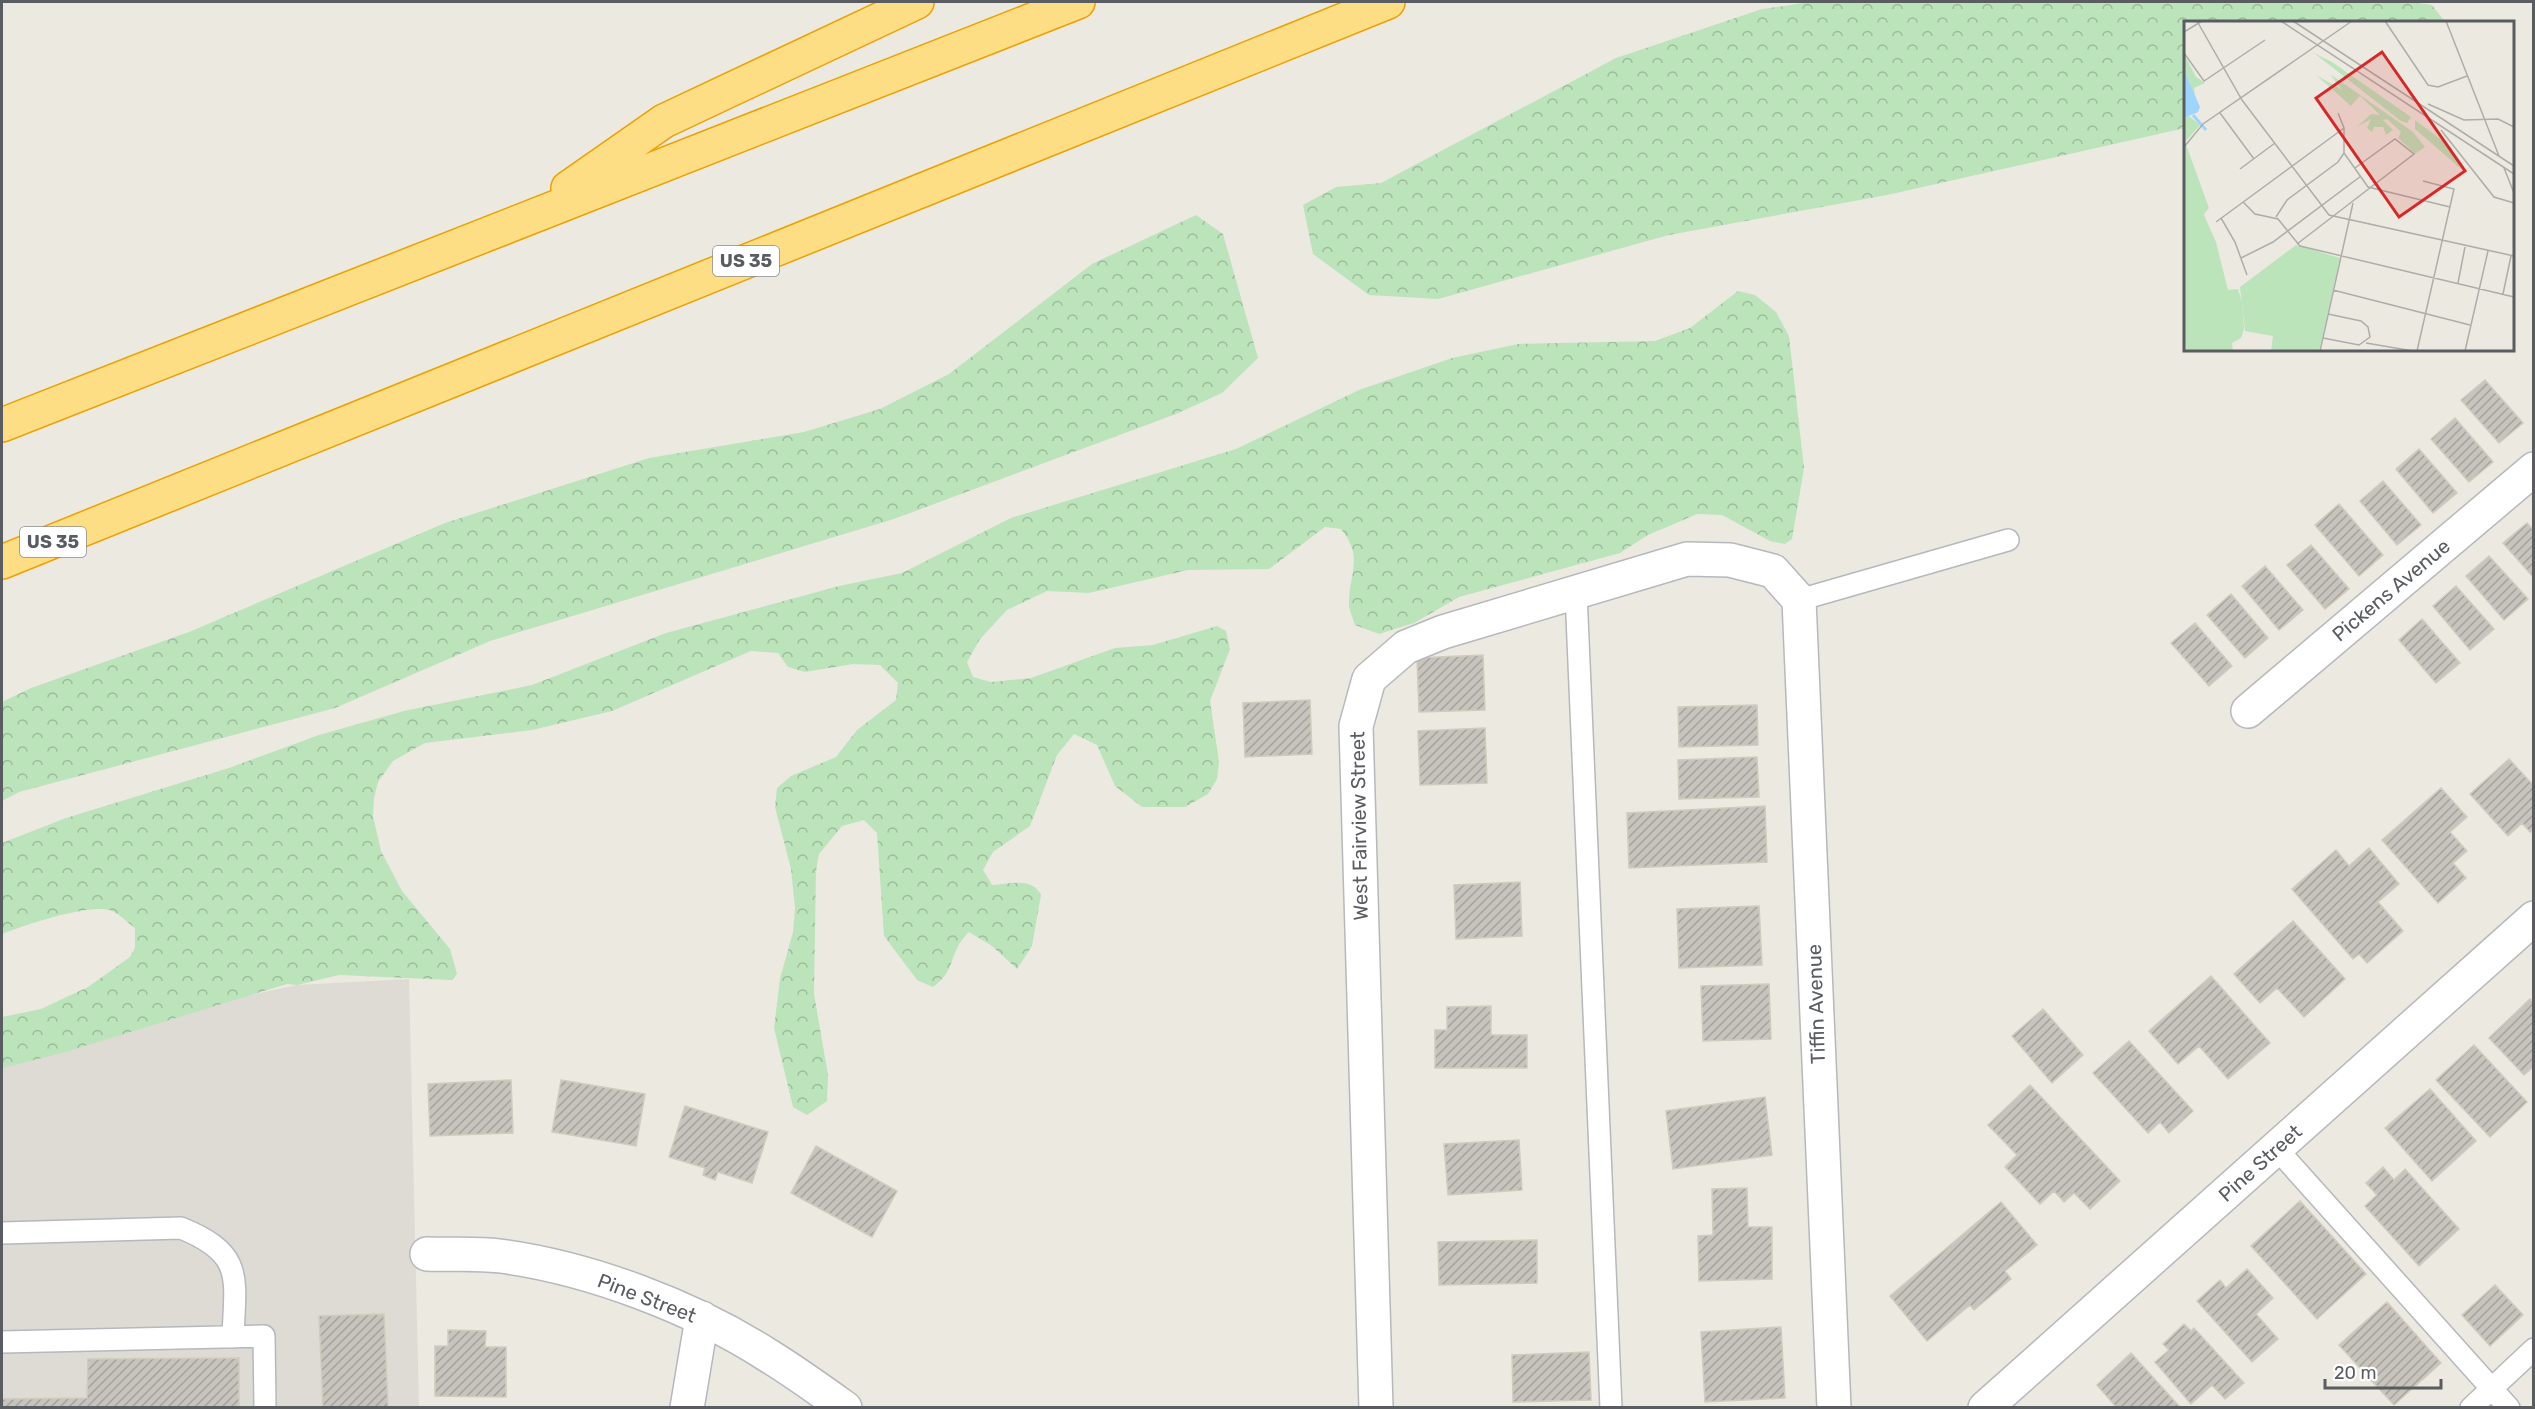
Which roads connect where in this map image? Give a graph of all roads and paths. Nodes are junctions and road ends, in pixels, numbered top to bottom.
1 (917, 2) edge
2 (1077, 2) edge
3 (1388, 2) edge
4 (525, 219) junction
5 (2, 425) edge
6 (2534, 469) edge
7 (2008, 540) dead end
8 (2, 562) edge
9 (1576, 593) junction
10 (1799, 600) junction
11 (2248, 711) dead end
12 (2534, 918) edge
13 (2276, 1148) junction
14 (2, 1233) edge
15 (427, 1254) dead end
16 (702, 1318) junction
17 (233, 1337) junction
18 (2, 1342) edge
19 (2534, 1349) edge
20 (2491, 1390) junction
21 (265, 1407) edge
22 (687, 1407) edge
23 (845, 1407) edge
24 (1376, 1407) edge
25 (1611, 1407) edge
26 (1834, 1407) edge
27 (1985, 1407) edge
28 (2471, 1407) edge
29 (2509, 1407) edge

1 - 4 highway
2 - 4 highway
3 - 8 highway, US 35
4 - 5 highway
6 - 11 street, Pickens Avenue
7 - 10 lane
9 - 10 street, West Fairview Street
9 - 24 street, West Fairview Street
9 - 25 lane
10 - 26 street, Tiffin Avenue
12 - 13 street, Pine Street
13 - 20 lane
13 - 27 street, Pine Street
14 - 17 lane
15 - 16 street, Pine Street
16 - 22 street
16 - 23 street, Pine Street
17 - 18 lane
17 - 21 lane
19 - 20 lane
20 - 28 lane
20 - 29 lane

